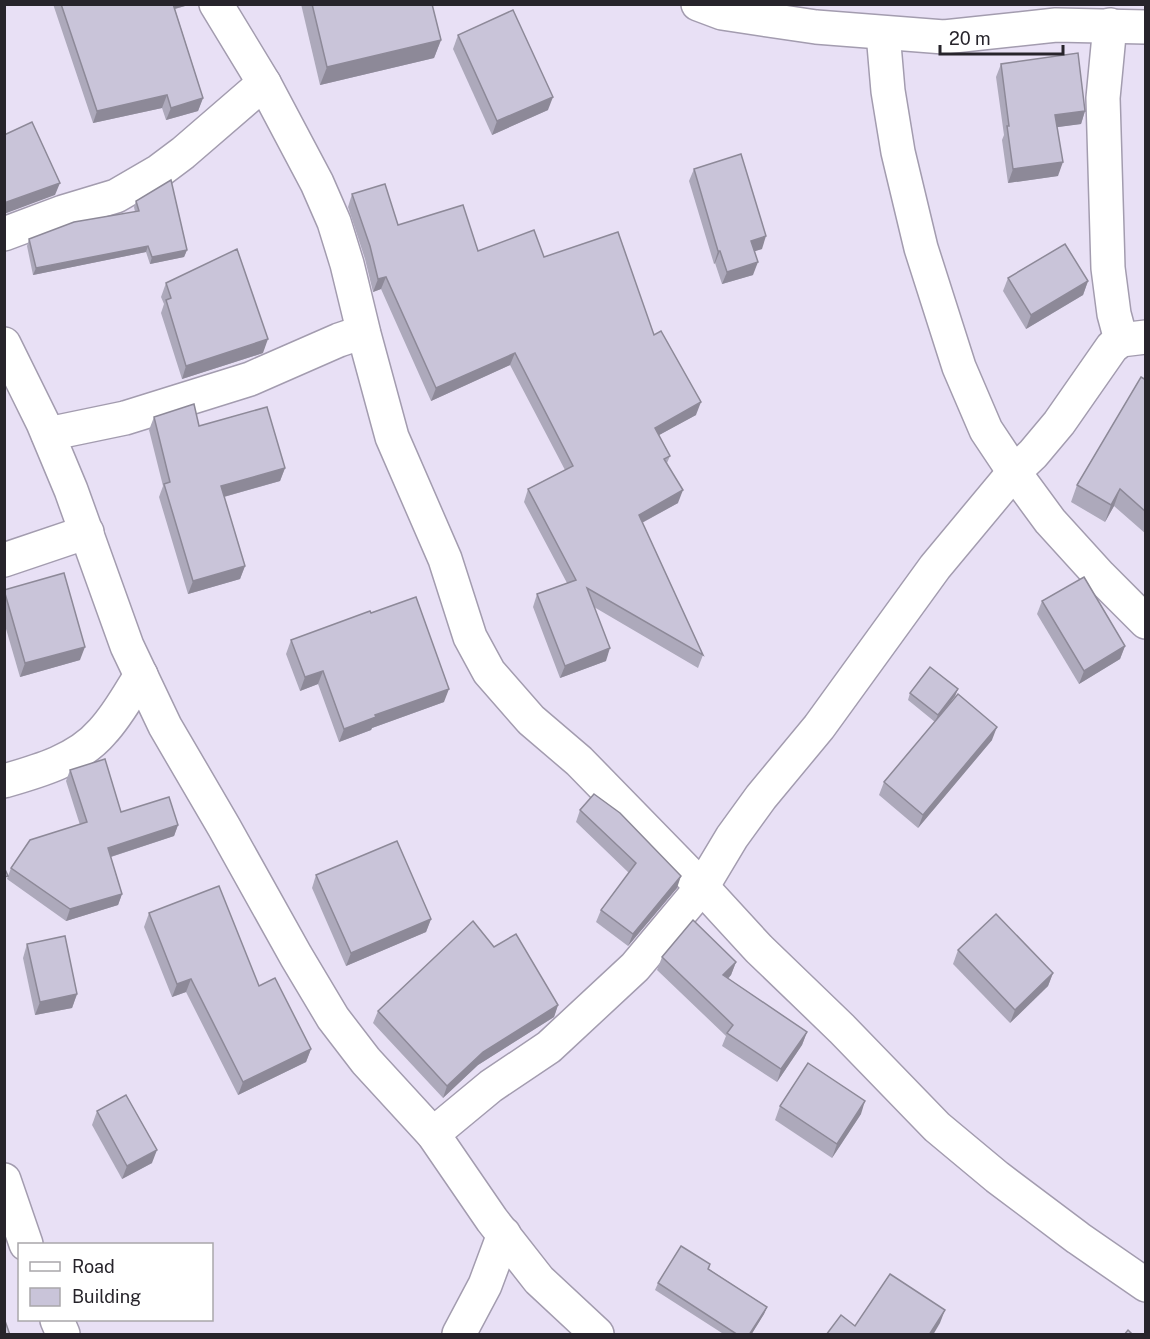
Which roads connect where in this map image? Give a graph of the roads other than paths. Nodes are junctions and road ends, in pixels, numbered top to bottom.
1 (216, 4) edge
2 (698, 4) edge
3 (1110, 25) junction
4 (1146, 27) edge
5 (883, 33) junction
6 (264, 83) junction
7 (4, 234) edge
8 (363, 332) junction
9 (1133, 338) edge
10 (4, 344) edge
11 (48, 434) junction
12 (1014, 472) junction
13 (87, 532) junction
14 (4, 560) edge
15 (1146, 622) edge
16 (141, 675) junction
17 (4, 781) edge
18 (702, 887) junction
19 (433, 1134) junction
20 (4, 1180) edge
21 (504, 1234) junction
22 (18, 1243) edge
23 (1146, 1285) edge
24 (57, 1321) edge
25 (63, 1335) edge
26 (459, 1335) edge
27 (597, 1335) edge

1 - 6 street
2 - 5 street
3 - 4 street
3 - 5 street
3 - 9 street
5 - 12 street
6 - 7 street
6 - 8 street
8 - 11 street
8 - 18 street
9 - 12 street
10 - 11 street
11 - 13 street
12 - 15 street
12 - 18 street
13 - 14 street
13 - 16 street
16 - 17 street
16 - 19 street
18 - 19 street
18 - 23 street
19 - 21 street
20 - 22 street
21 - 26 street
21 - 27 street
24 - 25 street

